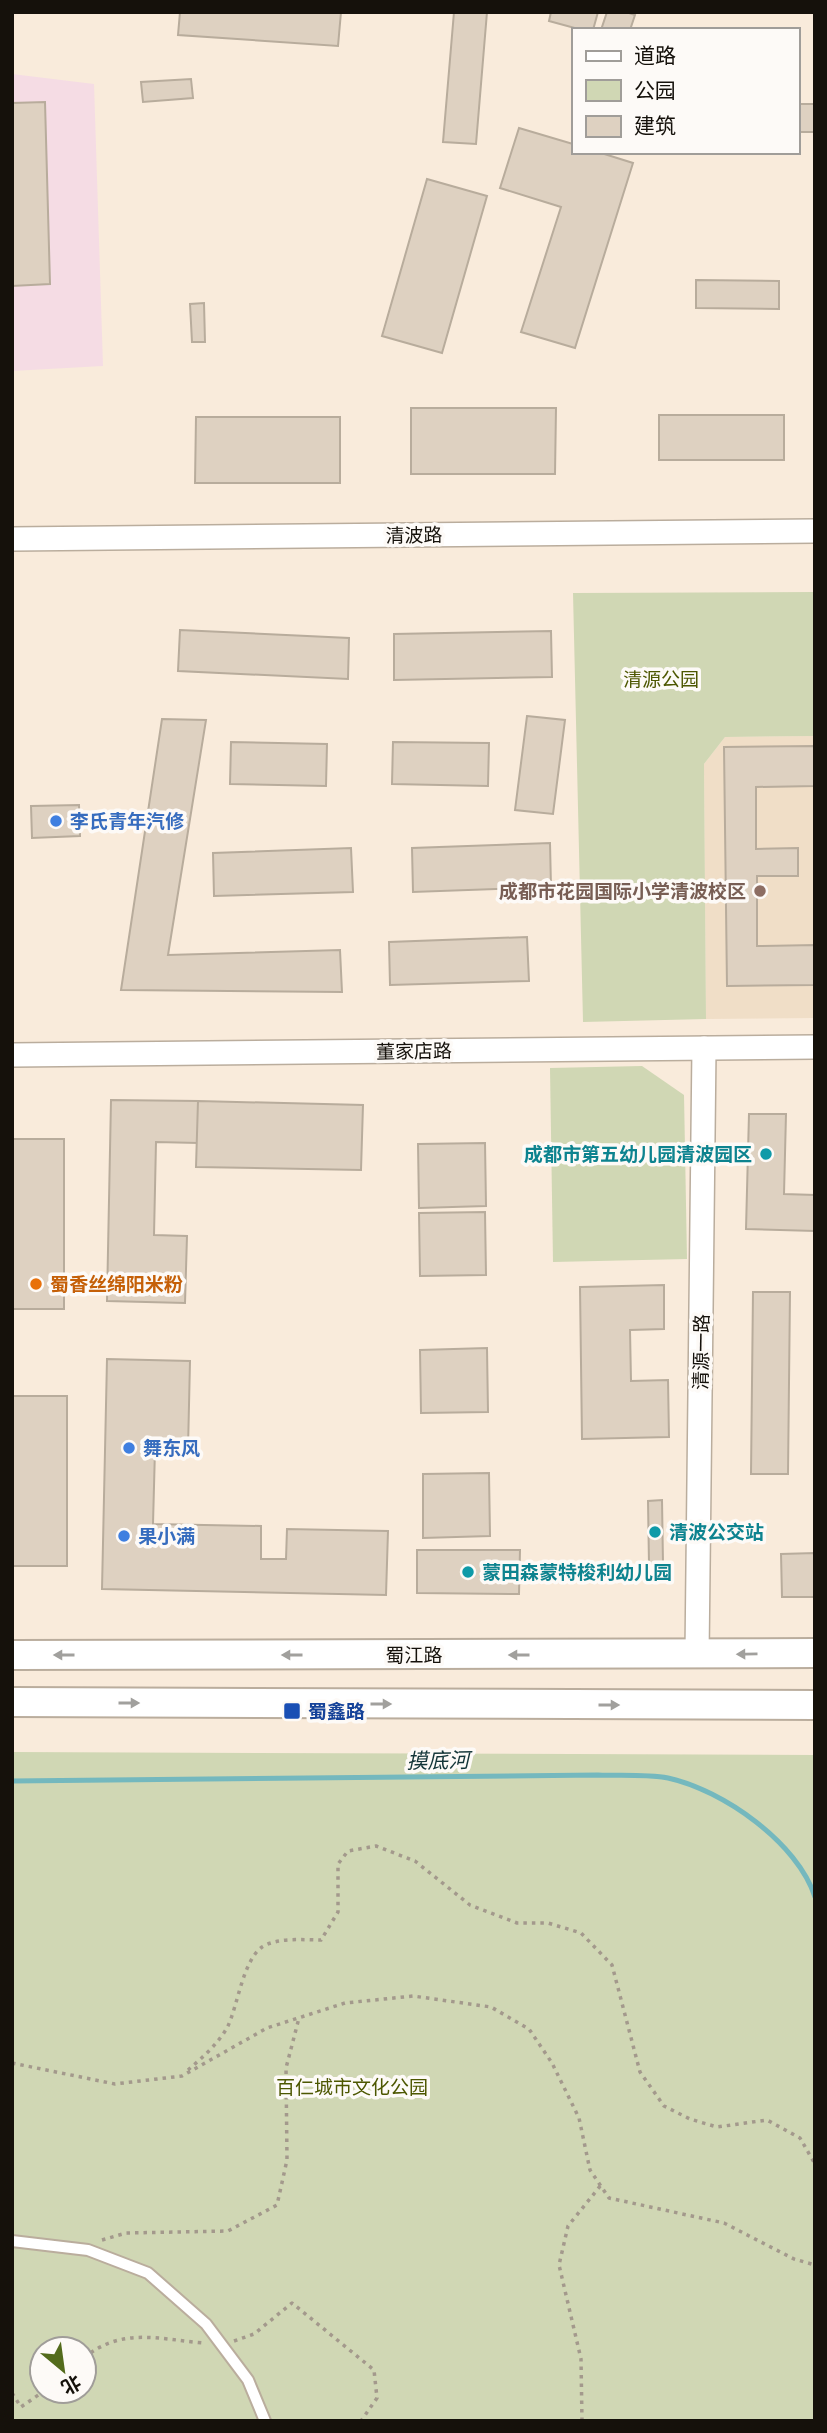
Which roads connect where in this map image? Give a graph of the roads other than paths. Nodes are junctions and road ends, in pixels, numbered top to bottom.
1 (815, 531) edge
2 (12, 539) edge
3 (815, 1047) edge
4 (704, 1048) junction
5 (12, 1055) edge
6 (815, 1653) edge
7 (12, 1655) edge
8 (697, 1655) junction
9 (12, 1702) edge
10 (815, 1705) edge
11 (12, 2241) edge
12 (265, 2421) edge

1 - 2 street, 清波路
3 - 4 street, 董家店路
4 - 5 street, 董家店路
4 - 8 street, 清源一路
6 -> 8 street, 蜀江路
8 -> 7 street, 蜀江路
9 -> 10 street
11 - 12 lane

